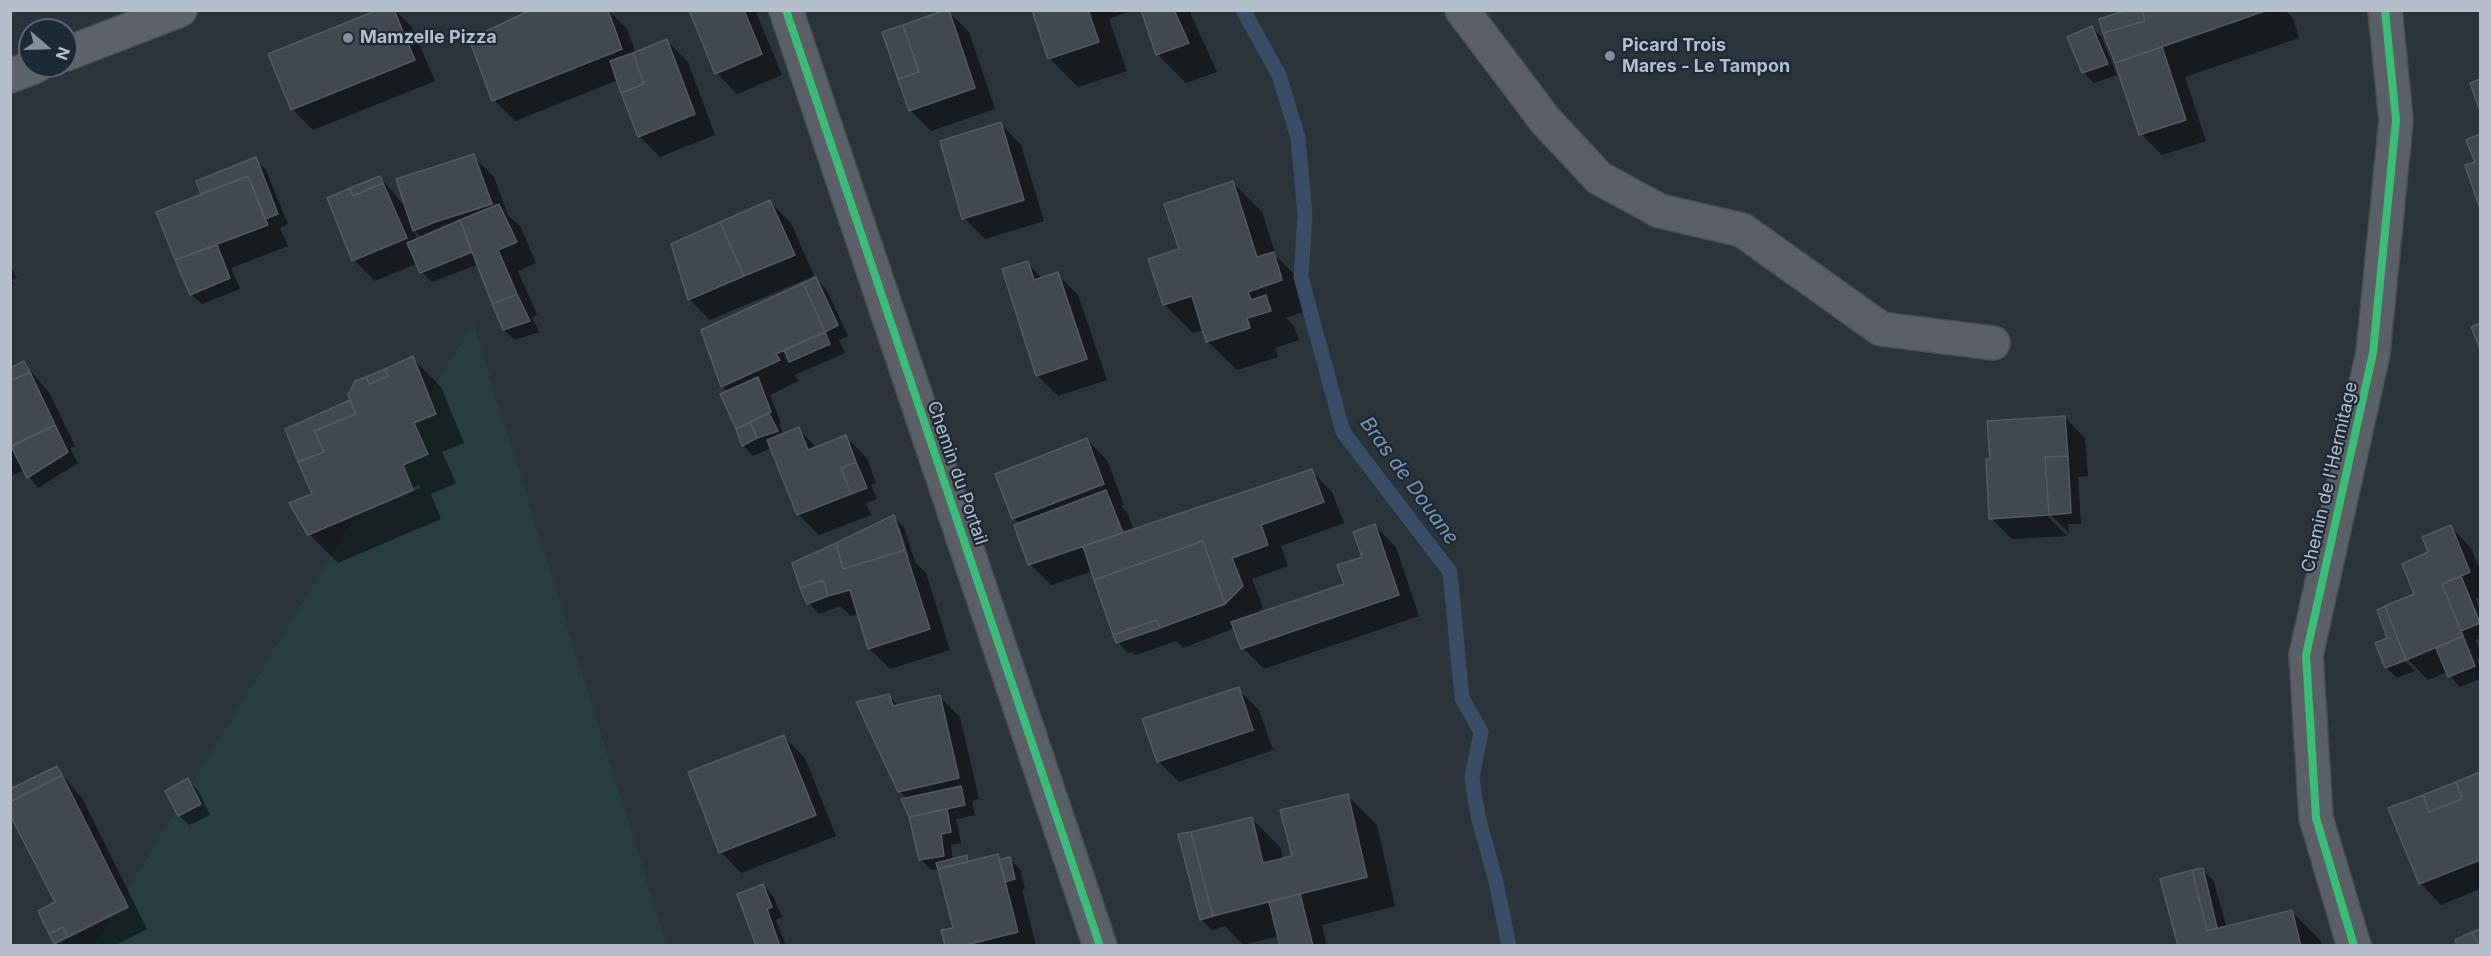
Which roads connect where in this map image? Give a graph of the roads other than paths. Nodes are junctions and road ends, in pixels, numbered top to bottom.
1 (180, 10) edge
2 (786, 10) edge
3 (1462, 10) edge
4 (2385, 10) edge
5 (78, 49) edge
6 (1993, 343) dead end
7 (1100, 945) edge
8 (2354, 945) edge

1 - 5 main road
2 - 7 street, Chemin du Portail
3 - 6 street
4 - 8 street, Chemin de l'Hermitage

